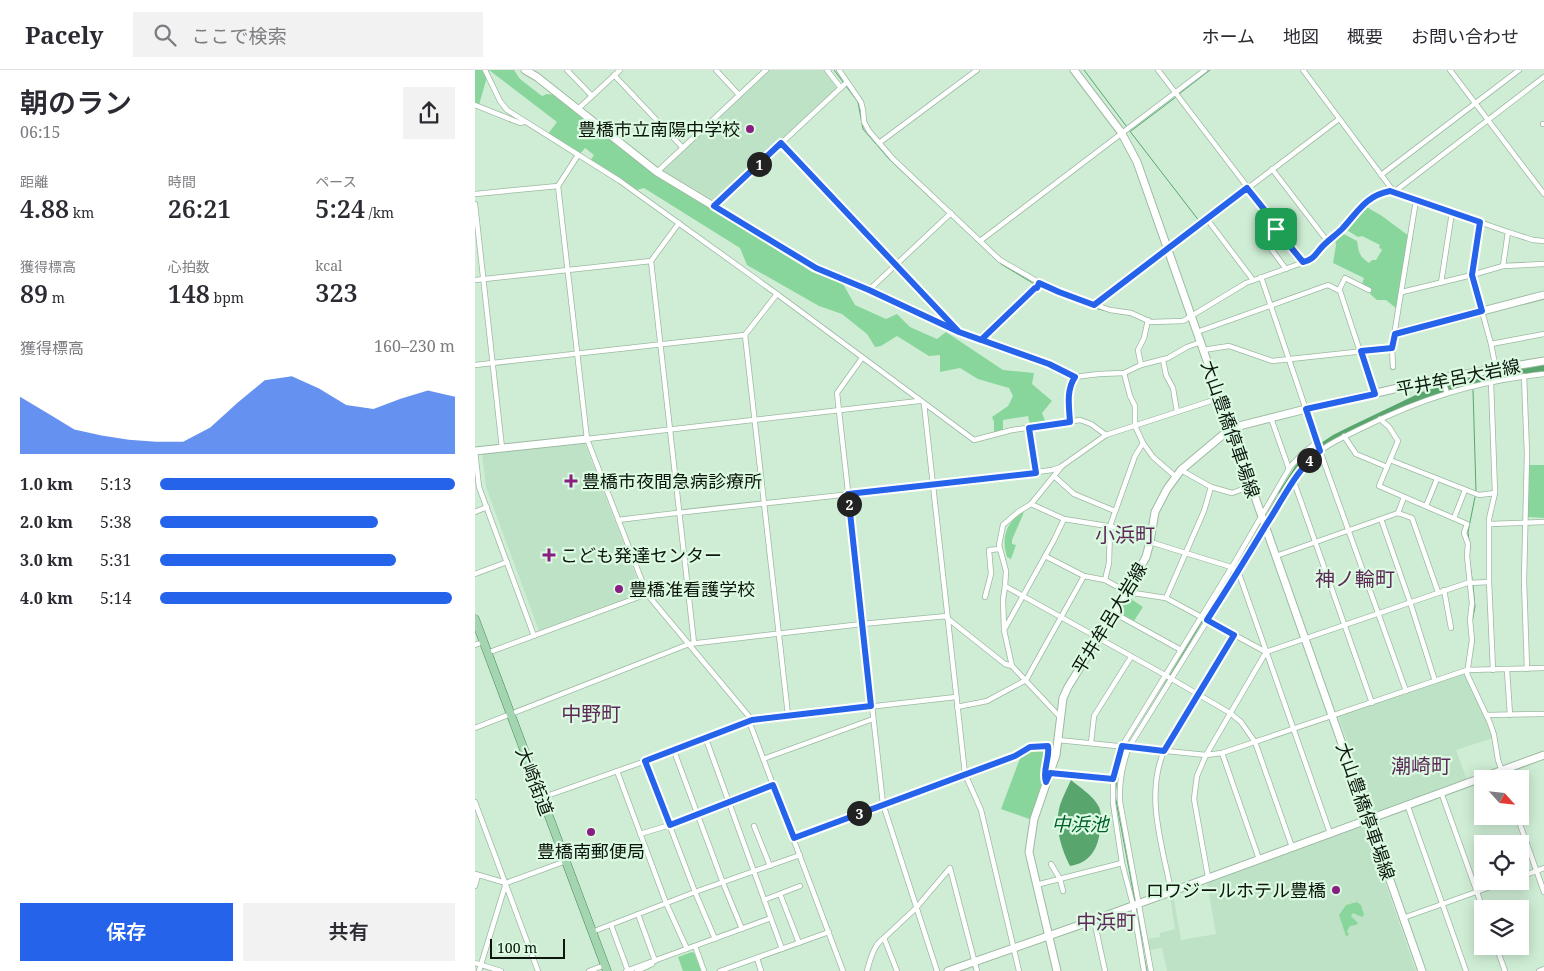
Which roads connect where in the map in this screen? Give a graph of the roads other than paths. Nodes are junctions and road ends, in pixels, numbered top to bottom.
1 (485, 70) edge
2 (525, 70) edge
3 (567, 70) edge
4 (620, 70) edge
5 (716, 70) edge
6 (766, 70) edge
7 (827, 70) edge
8 (839, 70) edge
9 (977, 70) edge
10 (1074, 70) edge
11 (1158, 70) edge
12 (1205, 70) edge
13 (1303, 70) edge
14 (1450, 70) edge
15 (1519, 70) edge
16 (614, 76) junction
17 (1544, 79) edge
18 (847, 82) junction
19 (842, 87) junction
20 (1175, 93) junction
21 (739, 95) junction
22 (592, 96) junction
23 (1475, 104) junction
24 (476, 107) edge
25 (578, 109) junction
26 (1339, 119) junction
27 (1488, 120) junction
28 (524, 122) junction
29 (1123, 131) junction
30 (781, 143) junction
31 (879, 143) junction
32 (683, 148) junction
33 (578, 155) junction
34 (1272, 169) junction
35 (657, 172) junction
36 (1381, 176) junction
37 (558, 186) junction
38 (1247, 188) junction
39 (1394, 192) junction
40 (475, 194) edge
41 (1544, 194) edge
42 (1416, 200) junction
43 (475, 204) edge
44 (714, 206) junction
45 (1451, 212) junction
46 (950, 215) junction
47 (1207, 219) junction
48 (1480, 222) junction
49 (679, 223) junction
50 (1508, 232) junction
51 (980, 241) junction
52 (1544, 241) edge
53 (1327, 242) junction
54 (1269, 246) dead end
55 (1168, 248) junction
56 (651, 261) junction
57 (1303, 262) junction
58 (1544, 264) edge
59 (896, 265) junction
60 (1503, 266) junction
61 (1286, 269) junction
62 (568, 270) junction
63 (1472, 275) junction
64 (1261, 277) junction
65 (475, 280) edge
66 (483, 280) junction
67 (845, 280) joint
68 (1253, 280) junction
69 (1441, 283) junction
70 (1038, 286) junction
71 (869, 290) junction
72 (1339, 290) junction
73 (1369, 290) dead end
74 (1402, 292) junction
75 (777, 294) junction
76 (1544, 295) edge
77 (1094, 305) junction
78 (1271, 305) junction
79 (1482, 311) junction
80 (1191, 316) junction
81 (1148, 320) junction
82 (959, 332) junction
83 (1197, 332) junction
84 (1395, 334) junction
85 (1544, 334) edge
86 (745, 335) junction
87 (981, 340) junction
88 (661, 344) junction
89 (1491, 344) junction
90 (1202, 346) junction
91 (1392, 348) junction
92 (1361, 351) junction
93 (577, 354) junction
94 (862, 358) junction
95 (1289, 359) junction
96 (1163, 360) junction
97 (1544, 361) edge
98 (493, 363) junction
99 (475, 365) edge
100 (1141, 365) junction
101 (1393, 367) dead end
102 (1496, 369) junction
103 (1123, 373) junction
104 (1544, 374) edge
105 (1523, 376) junction
106 (1075, 377) junction
107 (1443, 381) junction
108 (1491, 382) junction
109 (1447, 393) junction
110 (1375, 394) junction
111 (1220, 398) junction
112 (921, 403) junction
113 (1306, 409) junction
114 (839, 410) junction
115 (1177, 412) junction
116 (1271, 418) junction
117 (1380, 419) junction
118 (755, 420) junction
119 (1070, 422) junction
120 (1135, 426) junction
121 (1029, 428) junction
122 (1231, 428) junction
123 (671, 429) junction
124 (1106, 435) junction
125 (1344, 436) junction
126 (587, 439) junction
127 (1317, 442) junction
128 (1143, 443) junction
129 (502, 448) junction
130 (475, 450) edge
131 (1320, 451) junction
132 (1390, 460) junction
133 (1063, 466) junction
134 (1387, 467) junction
135 (1289, 469) junction
136 (1181, 470) junction
137 (1036, 473) junction
138 (1175, 476) junction
139 (1055, 477) junction
140 (1293, 479) junction
141 (1437, 479) junction
142 (932, 485) junction
143 (1251, 486) junction
144 (1211, 488) junction
145 (1465, 490) junction
146 (848, 494) junction
147 (1495, 494) junction
148 (1404, 497) junction
149 (764, 502) junction
150 (1031, 504) junction
151 (1426, 506) junction
152 (487, 507) junction
153 (1115, 511) junction
154 (475, 512) edge
155 (680, 512) junction
156 (1398, 513) junction
157 (1262, 516) junction
158 (1453, 518) junction
159 (1065, 519) junction
160 (1381, 519) junction
161 (618, 520) junction
162 (1544, 522) edge
163 (1526, 523) junction
164 (1490, 524) junction
165 (1110, 526) junction
166 (1265, 526) junction
167 (1349, 530) junction
168 (1151, 533) junction
169 (1150, 542) junction
170 (1316, 542) junction
171 (1000, 550) junction
172 (1186, 554) junction
173 (1045, 556) junction
174 (1276, 556) junction
175 (507, 562) junction
176 (1231, 567) junction
177 (1237, 571) junction
178 (475, 574) edge
179 (1084, 576) junction
180 (1105, 580) junction
181 (1470, 582) junction
182 (1489, 582) junction
183 (1005, 586) junction
184 (1444, 590) junction
185 (1127, 592) junction
186 (1438, 592) junction
187 (647, 594) junction
188 (1023, 596) junction
189 (985, 597) dead end
190 (1166, 598) junction
191 (1411, 602) junction
192 (1114, 613) junction
193 (1379, 613) junction
194 (947, 617) junction
195 (1061, 617) junction
196 (1201, 617) junction
197 (475, 619) edge
198 (1207, 620) junction
199 (862, 624) junction
200 (1345, 625) junction
201 (1451, 628) dead end
202 (1004, 630) junction
203 (778, 634) junction
204 (1234, 635) junction
205 (534, 636) junction
206 (1098, 639) junction
207 (1305, 640) junction
208 (483, 642) junction
209 (691, 643) junction
210 (475, 645) edge
211 (1181, 650) junction
212 (1266, 652) junction
213 (487, 653) junction
214 (1131, 657) junction
215 (1011, 666) junction
216 (1544, 668) edge
217 (1527, 669) junction
218 (1467, 670) junction
219 (1493, 670) junction
220 (1507, 670) junction
221 (1165, 675) junction
222 (1171, 679) junction
223 (1026, 680) junction
224 (1435, 681) junction
225 (1406, 691) junction
226 (1199, 695) junction
227 (956, 697) junction
228 (1372, 703) junction
229 (871, 706) junction
230 (957, 708) junction
231 (1230, 713) junction
232 (510, 714) junction
233 (1544, 714) edge
234 (788, 715) junction
235 (1487, 715) junction
236 (1510, 715) junction
237 (1332, 716) junction
238 (1060, 717) junction
239 (873, 719) junction
240 (750, 721) junction
241 (475, 728) edge
242 (1294, 729) junction
243 (706, 738) junction
244 (1058, 740) junction
245 (1255, 742) junction
246 (1091, 743) junction
247 (1122, 746) junction
248 (1129, 747) junction
249 (674, 750) junction
250 (1164, 751) junction
251 (1222, 753) junction
252 (1206, 755) junction
253 (1544, 755) edge
254 (763, 759) junction
255 (645, 761) junction
256 (617, 770) junction
257 (1503, 770) edge
258 (1506, 770) edge
259 (1050, 773) junction
260 (965, 774) junction
261 (1113, 779) junction
262 (1474, 781) edge
263 (1046, 782) junction
264 (773, 785) junction
265 (1441, 792) junction
266 (541, 798) junction
267 (475, 802) edge
268 (729, 802) junction
269 (883, 804) junction
270 (1407, 804) junction
271 (698, 814) junction
272 (1369, 819) junction
273 (670, 825) junction
274 (1520, 825) edge
275 (754, 826) dead end
276 (1330, 832) junction
277 (641, 834) junction
278 (794, 838) junction
279 (1292, 847) junction
280 (800, 855) junction
281 (1259, 858) junction
282 (566, 861) junction
283 (1122, 863) junction
284 (1051, 864) dead end
285 (770, 866) junction
286 (1544, 868) edge
287 (1536, 871) junction
288 (754, 872) junction
289 (477, 874) edge
290 (1529, 874) edge
291 (1208, 877) junction
292 (1060, 879) junction
293 (506, 883) junction
294 (723, 883) junction
295 (1036, 885) junction
296 (475, 886) edge
297 (800, 886) dead end
298 (1171, 890) junction
299 (1482, 890) edge
300 (1063, 891) dead end
301 (695, 892) junction
302 (1477, 892) junction
303 (1544, 892) edge
304 (781, 894) junction
305 (764, 900) junction
306 (1480, 900) edge
307 (666, 903) junction
308 (1136, 904) junction
309 (1443, 904) junction
310 (916, 908) junction
311 (638, 914) junction
312 (771, 918) junction
313 (1403, 918) junction
314 (1094, 920) junction
315 (611, 924) junction
316 (742, 929) junction
317 (592, 932) junction
318 (829, 932) junction
319 (1048, 936) junction
320 (884, 938) junction
321 (715, 939) junction
322 (799, 943) junction
323 (695, 946) junction
324 (1014, 948) junction
325 (687, 949) junction
326 (782, 949) junction
327 (1499, 955) edge
328 (757, 958) junction
329 (655, 961) junction
330 (975, 961) junction
331 (475, 963) edge
332 (481, 965) junction
333 (606, 968) edge
334 (1544, 969) edge
335 (479, 971) edge
336 (501, 971) edge
337 (538, 971) edge
338 (589, 971) edge
339 (627, 971) edge
340 (637, 971) edge
341 (704, 971) edge
342 (720, 971) edge
343 (761, 971) edge
344 (843, 971) edge
345 (867, 971) edge
346 (897, 971) edge
347 (937, 971) edge
348 (948, 971) edge
349 (977, 971) edge
350 (1019, 971) edge
351 (1057, 971) edge
352 (1105, 971) edge
353 (1144, 971) edge
354 (1151, 971) edge
355 (1422, 971) edge
356 (1466, 971) edge
357 (1505, 971) edge
358 (1539, 971) edge

1 - 28 street
2 - 25 main road
3 - 22 street
4 - 16 street
5 - 21 street
6 - 21 street
7 - 19 street
8 - 18 street
9 - 31 street
10 - 29 main road, 大山豊橋停車場線
11 - 20 street
12 - 20 street
13 - 26 street
14 - 23 street
15 - 23 street
16 - 22 street
16 - 32 street
17 - 27 street
18 - 19 street
18 - 31 street
19 - 30 street
20 - 29 street
20 - 38 street
21 - 32 street
22 - 25 street
23 - 27 street
23 - 36 street
24 - 28 street
25 - 35 main road
26 - 34 street
26 - 36 street
27 - 39 street
27 - 41 street
28 - 33 street
29 - 51 street
29 - 55 main road, 大山豊橋停車場線
30 - 44 street
30 - 59 street
31 - 46 street
32 - 35 street
33 - 37 street
33 - 49 street
34 - 38 street
34 - 53 street
35 - 44 main road
36 - 39 street
37 - 40 street
37 - 62 street
38 - 47 street
38 - 57 street
39 - 42 street
39 - 53 street
42 - 45 street
42 - 74 street
43 - 66 street
44 - 67 main road
45 - 48 street
45 - 69 street
46 - 51 street
46 - 59 street
47 - 55 street
47 - 68 street
48 - 50 street
48 - 63 street
49 - 56 street
49 - 75 street
50 - 52 street
50 - 60 street
51 - 70 street
53 - 57 street
54 - 61 street
55 - 77 street
55 - 80 main road, 大山豊橋停車場線
56 - 62 street
56 - 88 street
57 - 61 street
58 - 60 street
59 - 71 street
59 - 82 street
60 - 63 street
61 - 64 street
62 - 66 street
62 - 93 street
63 - 69 street
63 - 79 street
64 - 68 street
64 - 78 street
65 - 66 street
66 - 98 street
67 - 71 street
68 - 80 street
69 - 74 street
70 - 77 street
70 - 87 street
71 - 82 street
72 - 73 street
72 - 78 street
72 - 92 street
74 - 84 street
75 - 86 street
75 - 94 street
76 - 79 main road
77 - 81 street
78 - 83 street
78 - 95 street
79 - 84 main road
79 - 89 street
80 - 81 street
80 - 83 main road, 大山豊橋停車場線
81 - 100 street
82 - 87 street
83 - 90 main road, 大山豊橋停車場線
84 - 91 street
85 - 89 street
86 - 88 street
86 - 118 street
87 - 106 street
88 - 93 street
88 - 123 street
89 - 102 street
90 - 95 street
90 - 96 street
90 - 111 main road, 大山豊橋停車場線
91 - 92 street
91 - 101 street
92 - 95 street
92 - 110 street
93 - 98 street
93 - 126 street
94 - 112 street
94 - 114 street
95 - 113 street
96 - 100 street
96 - 115 street
97 - 102 main road, 平井牟呂大岩線
98 - 99 street
98 - 129 street
100 - 103 street
102 - 107 main road, 平井牟呂大岩線
103 - 106 street
103 - 120 street
104 - 105 street
105 - 108 street
105 - 163 street
106 - 119 street
107 - 109 street
107 - 110 main road, 平井牟呂大岩線
108 - 109 street
108 - 147 street
109 - 117 street
110 - 113 main road, 平井牟呂大岩線
111 - 115 street
111 - 122 main road, 大山豊橋停車場線
112 - 114 street
112 - 121 street
112 - 142 street
113 - 116 main road, 平井牟呂大岩線
113 - 127 street
114 - 118 street
114 - 146 street
115 - 120 street
116 - 122 main road, 平井牟呂大岩線
116 - 135 street
117 - 125 street
117 - 132 street
118 - 123 street
118 - 149 street
119 - 121 street
119 - 124 street
120 - 124 street
120 - 128 street
121 - 137 street
122 - 136 main road, 平井牟呂大岩線
122 - 143 main road, 大山豊橋停車場線
123 - 126 street
123 - 155 street
124 - 133 street
125 - 131 street
125 - 134 street
126 - 129 main road
126 - 161 street
127 - 131 street
127 - 135 street
128 - 138 street
128 - 153 street
129 - 130 main road
130 - 152 street
131 - 140 street
131 - 167 street
132 - 134 street
132 - 141 street
133 - 137 street
133 - 139 street
134 - 148 street
135 - 157 street
136 - 138 main road, 平井牟呂大岩線
136 - 144 street
137 - 142 street
138 - 168 main road, 平井牟呂大岩線
139 - 150 street
139 - 153 street
140 - 166 street
140 - 170 street
141 - 145 street
141 - 151 street
142 - 146 street
142 - 194 street
143 - 144 street
143 - 157 main road, 大山豊橋停車場線
144 - 172 street
145 - 147 street
145 - 158 street
146 - 149 street
146 - 199 street
147 - 164 street
148 - 151 street
148 - 156 street
149 - 155 street
149 - 203 street
150 - 159 street
150 - 171 street
151 - 158 street
152 - 154 street
152 - 175 street
153 - 165 street
155 - 161 street
155 - 209 street
156 - 160 street
156 - 186 street
157 - 166 main road, 大山豊橋停車場線
157 - 176 street
158 - 181 street
159 - 165 street
159 - 173 street
160 - 167 street
160 - 191 street
161 - 187 street
162 - 163 street
163 - 164 street
163 - 217 street
164 - 182 street
165 - 168 street
165 - 180 street
166 - 174 main road, 大山豊橋停車場線
166 - 177 street
167 - 170 street
167 - 193 street
168 - 169 main road, 平井牟呂大岩線
169 - 172 street
169 - 185 main road, 平井牟呂大岩線
170 - 174 street
170 - 200 street
171 - 183 street
171 - 189 street
172 - 176 street
172 - 190 street
173 - 179 street
173 - 188 street
174 - 207 main road, 大山豊橋停車場線
175 - 178 street
175 - 205 street
176 - 177 street
176 - 196 street
177 - 198 street
177 - 212 street
179 - 180 street
179 - 195 street
180 - 185 street
181 - 182 street
181 - 184 street
181 - 218 street
182 - 219 street
183 - 188 street
183 - 202 street
184 - 186 street
184 - 201 street
185 - 190 street
185 - 192 main road, 平井牟呂大岩線
186 - 191 street
187 - 205 street
187 - 209 street
188 - 195 street
188 - 202 street
190 - 196 street
191 - 193 street
191 - 224 street
192 - 206 main road, 平井牟呂大岩線
192 - 211 street
193 - 200 street
193 - 225 street
194 - 199 street
194 - 215 street
194 - 227 street
195 - 206 street
195 - 223 street
196 - 198 street
196 - 211 street
197 - 208 main road, 大崎街道
198 - 204 street
198 - 222 street
199 - 203 street
199 - 229 street
200 - 207 street
200 - 228 street
202 - 215 street
203 - 209 street
203 - 234 street
204 - 212 street
204 - 226 street
205 - 213 street
206 - 214 street
206 - 238 main road, 平井牟呂大岩線
207 - 212 street
207 - 237 main road, 大山豊橋停車場線
208 - 210 street
208 - 213 main road, 大崎街道
209 - 232 street
209 - 240 street
211 - 221 street
212 - 231 street
212 - 242 street
213 - 232 main road, 大崎街道
214 - 221 street
214 - 246 street
215 - 223 street
216 - 217 street
217 - 220 street
218 - 219 street
218 - 224 street
218 - 235 street
219 - 220 street
220 - 236 street
221 - 222 street
221 - 247 street
222 - 226 street
222 - 248 street
223 - 230 street
223 - 238 street
224 - 225 street
225 - 228 street
226 - 231 street
226 - 250 street
227 - 229 street
227 - 230 street
228 - 237 street
229 - 234 street
229 - 239 street
230 - 260 street
231 - 245 street
231 - 252 street
232 - 241 street
232 - 266 main road, 大崎街道
233 - 236 street
234 - 240 street
235 - 236 street
235 - 257 street
237 - 242 street
237 - 272 main road, 大山豊橋停車場線
238 - 244 main road, 平井牟呂大岩線
239 - 254 street
239 - 269 street
240 - 243 street
240 - 254 street
242 - 245 street
242 - 276 street
243 - 249 street
243 - 268 street
244 - 246 street
244 - 259 main road, 平井牟呂大岩線
245 - 251 street
245 - 279 street
246 - 247 street
247 - 248 street
247 - 261 street
248 - 250 street
248 - 308 street
249 - 255 street
249 - 271 street
250 - 252 street
250 - 298 street
251 - 252 street
251 - 281 street
252 - 291 street
253 - 258 main road
254 - 264 street
255 - 256 street
255 - 273 street
256 - 266 street
256 - 277 street
259 - 261 street
259 - 263 main road, 平井牟呂大岩線
260 - 263 street
260 - 269 street
260 - 324 street
261 - 283 street
262 - 265 main road
263 - 295 main road, 平井牟呂大岩線
264 - 268 street
264 - 278 street
265 - 270 main road
265 - 302 street
266 - 282 main road, 大崎街道
267 - 293 street
268 - 271 street
268 - 288 street
269 - 278 street
269 - 310 street
270 - 272 main road
270 - 309 street
271 - 273 street
271 - 294 street
272 - 276 main road
272 - 313 main road, 大山豊橋停車場線
273 - 277 street
273 - 301 street
274 - 287 street
275 - 285 street
276 - 279 main road
277 - 307 street
278 - 280 street
279 - 281 main road
280 - 285 street
280 - 318 street
281 - 291 main road
282 - 293 street
282 - 317 main road, 大崎街道
283 - 292 street
283 - 308 street
284 - 292 street
285 - 288 street
286 - 287 street
287 - 290 street
287 - 303 street
288 - 294 street
288 - 305 street
289 - 293 street
289 - 296 street
291 - 298 main road
292 - 295 street
292 - 300 street
293 - 332 street
293 - 337 street
294 - 301 street
294 - 316 street
295 - 319 main road, 平井牟呂大岩線
297 - 304 street
298 - 308 main road
299 - 302 street
301 - 307 street
301 - 321 street
302 - 306 street
302 - 309 street
304 - 305 street
304 - 322 street
305 - 312 street
307 - 311 street
307 - 325 street
308 - 314 main road
308 - 353 street
308 - 354 street
309 - 313 street
309 - 356 street
310 - 320 street
310 - 330 street
310 - 347 street
311 - 315 street
311 - 329 street
312 - 316 street
312 - 326 street
313 - 355 main road, 大山豊橋停車場線
314 - 319 main road
314 - 352 street
315 - 317 street
315 - 339 street
316 - 321 street
317 - 333 main road, 大崎街道
318 - 322 street
318 - 344 street
319 - 324 main road
319 - 351 main road, 平井牟呂大岩線
320 - 345 street
320 - 346 street
321 - 323 street
322 - 326 street
323 - 325 street
323 - 341 street
324 - 330 main road
324 - 350 street
325 - 329 street
326 - 328 street
327 - 357 street
328 - 342 street
328 - 343 street
329 - 339 street
329 - 340 street
330 - 348 main road
330 - 349 street
331 - 332 street
332 - 335 street
332 - 336 street
333 - 338 street
334 - 358 street

